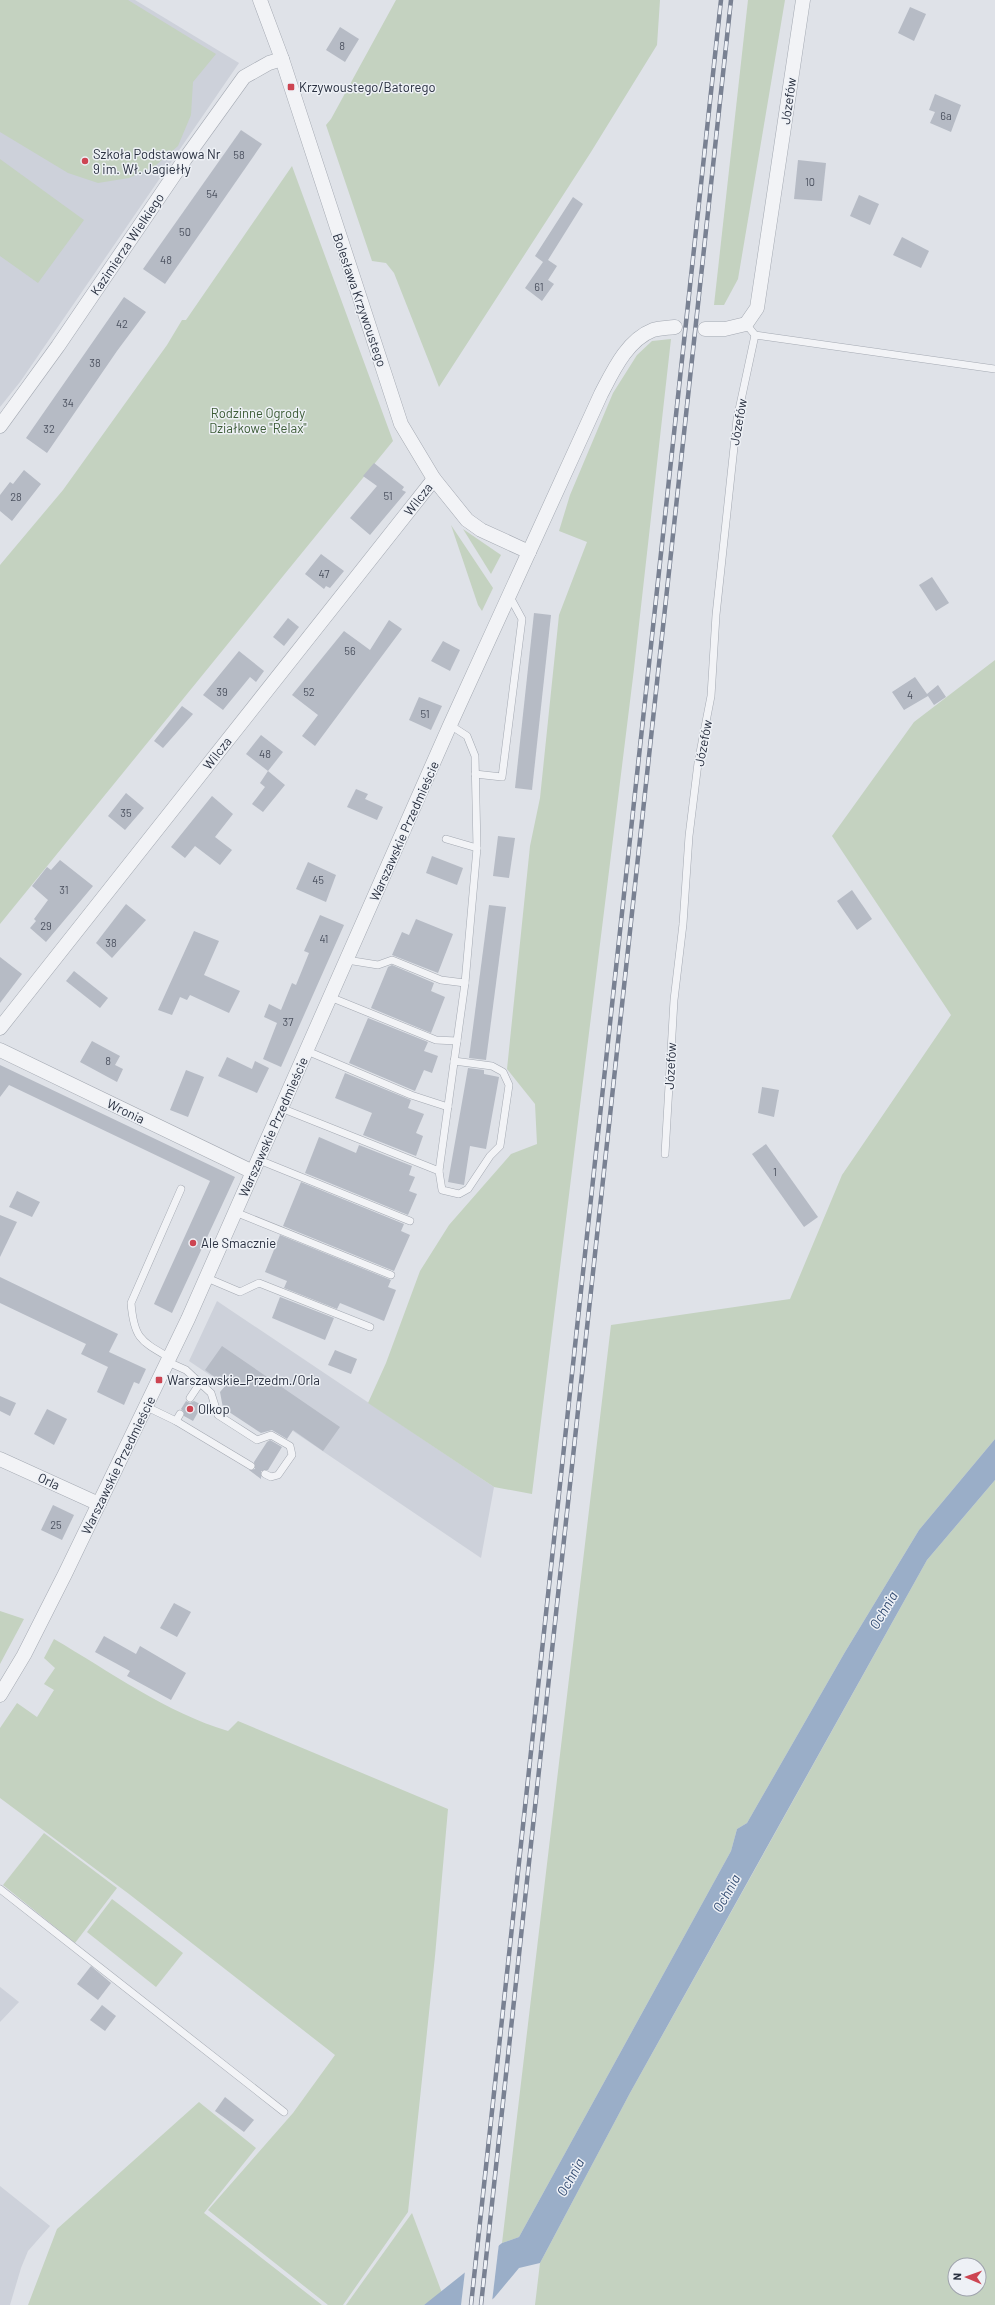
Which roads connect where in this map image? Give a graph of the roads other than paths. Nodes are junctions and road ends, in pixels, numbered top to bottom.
1 (260, 0) edge
2 (803, 0) edge
3 (282, 59) junction
4 (746, 324) junction
5 (675, 326) dead end
6 (705, 329) dead end
7 (755, 335) junction
8 (995, 369) edge
9 (0, 426) edge
10 (434, 479) junction
11 (529, 552) junction
12 (510, 597) junction
13 (450, 725) junction
14 (475, 774) junction
15 (446, 839) dead end
16 (477, 848) junction
17 (346, 960) junction
18 (465, 983) junction
19 (330, 997) junction
20 (0, 1028) edge
21 (457, 1041) junction
22 (0, 1050) edge
23 (306, 1051) junction
24 (454, 1062) junction
25 (448, 1107) junction
26 (281, 1108) junction
27 (665, 1154) dead end
28 (256, 1166) junction
29 (439, 1171) junction
30 (181, 1189) dead end
31 (236, 1212) junction
32 (410, 1221) dead end
33 (391, 1275) dead end
34 (207, 1278) junction
35 (370, 1327) dead end
36 (169, 1360) junction
37 (200, 1383) junction
38 (190, 1398) dead end
39 (147, 1407) junction
40 (180, 1414) dead end
41 (176, 1421) junction
42 (0, 1459) edge
43 (251, 1466) dead end
44 (265, 1474) dead end
45 (99, 1504) junction
46 (0, 1695) edge
47 (0, 1889) edge
48 (284, 2112) dead end

1 - 3 street, Bolesława Krzywoustego
2 - 4 street, Józefów
3 - 9 street, Kazimierza Wielkiego
3 - 10 street, Bolesława Krzywoustego
4 - 6 street
4 - 7 lane
5 - 11 street
7 - 8 lane
7 - 27 lane, Józefów
10 - 11 street, Bolesława Krzywoustego
10 - 20 street, Wilcza
11 - 12 street, Warszawskie Przedmieście
12 - 13 street, Warszawskie Przedmieście
12 - 14 lane
13 - 14 lane
13 - 17 street, Warszawskie Przedmieście
14 - 16 lane
15 - 16 lane
16 - 18 lane
17 - 18 lane
17 - 19 street, Warszawskie Przedmieście
18 - 21 lane
19 - 21 lane
19 - 23 street, Warszawskie Przedmieście
21 - 24 lane
22 - 28 street, Wronia
23 - 25 lane
23 - 26 street, Warszawskie Przedmieście
24 - 25 lane
24 - 29 lane
25 - 29 lane
26 - 28 street, Warszawskie Przedmieście
26 - 29 lane
28 - 31 street, Warszawskie Przedmieście
28 - 32 lane
30 - 36 lane
31 - 33 lane
31 - 34 street, Warszawskie Przedmieście
34 - 35 lane
34 - 36 street, Warszawskie Przedmieście
36 - 37 lane
36 - 39 street, Warszawskie Przedmieście
37 - 38 lane
37 - 44 lane
39 - 41 lane
39 - 45 street, Warszawskie Przedmieście
40 - 41 lane
41 - 43 lane
42 - 45 street, Orla
45 - 46 street, Warszawskie Przedmieście
47 - 48 lane

